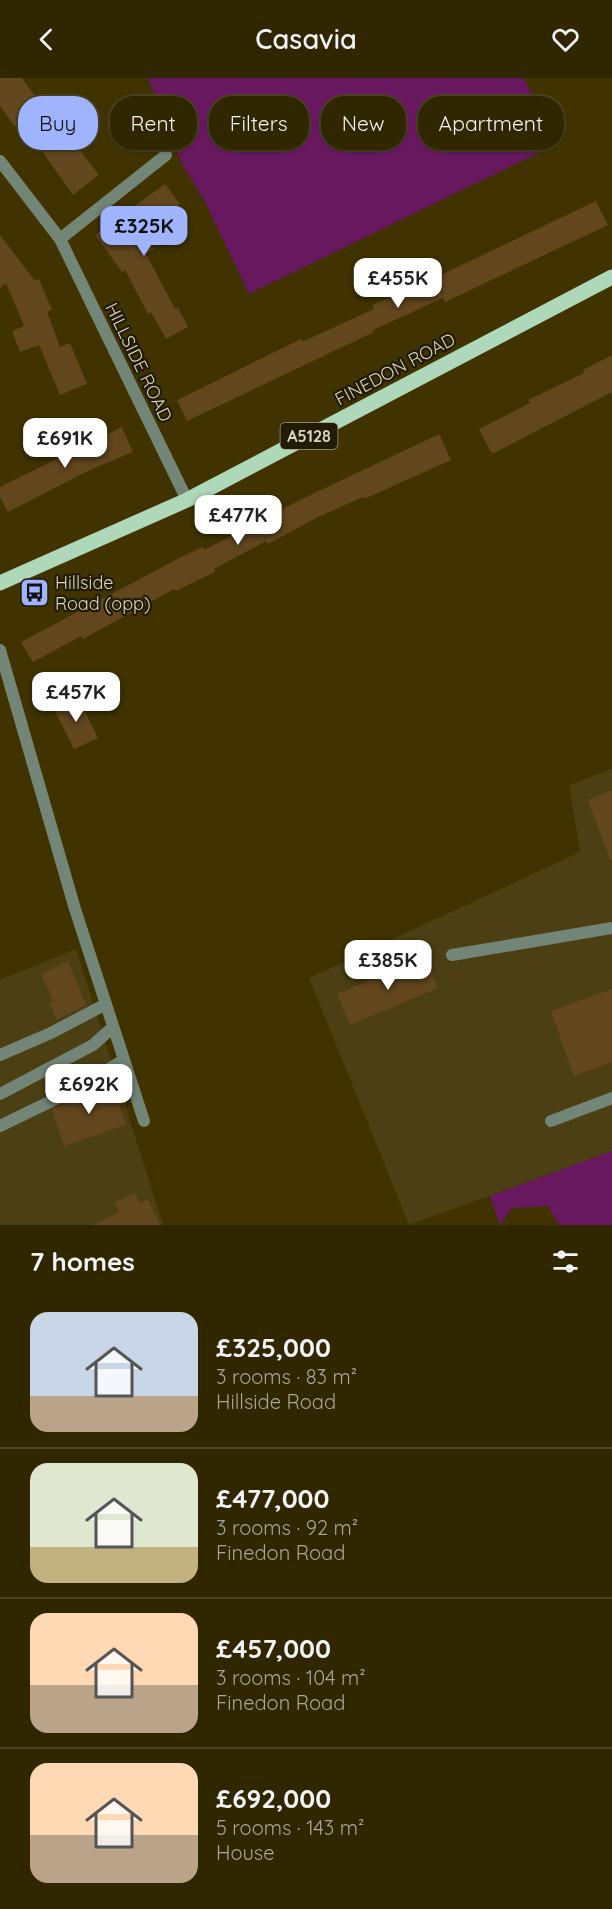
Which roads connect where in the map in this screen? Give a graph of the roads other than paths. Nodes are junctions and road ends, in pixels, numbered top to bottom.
1 (166, 155) dead end
2 (0, 160) edge
3 (60, 239) junction
4 (612, 277) edge
5 (187, 500) junction
6 (0, 583) edge
7 (0, 650) edge
8 (612, 928) edge
9 (452, 955) dead end
10 (106, 1004) junction
11 (113, 1027) junction
12 (0, 1055) edge
13 (124, 1060) junction
14 (0, 1094) edge
15 (612, 1098) edge
16 (144, 1121) dead end
17 (551, 1121) dead end
18 (0, 1126) edge

1 - 3 street
2 - 3 street, HILLSIDE ROAD
3 - 5 street, HILLSIDE ROAD
4 - 5 main road, FINEDON ROAD / A5128
5 - 6 main road, FINEDON ROAD / A5128
7 - 10 street
8 - 9 street
10 - 11 street
10 - 12 street
11 - 13 street
11 - 14 street
13 - 16 street
13 - 18 street
15 - 17 street

